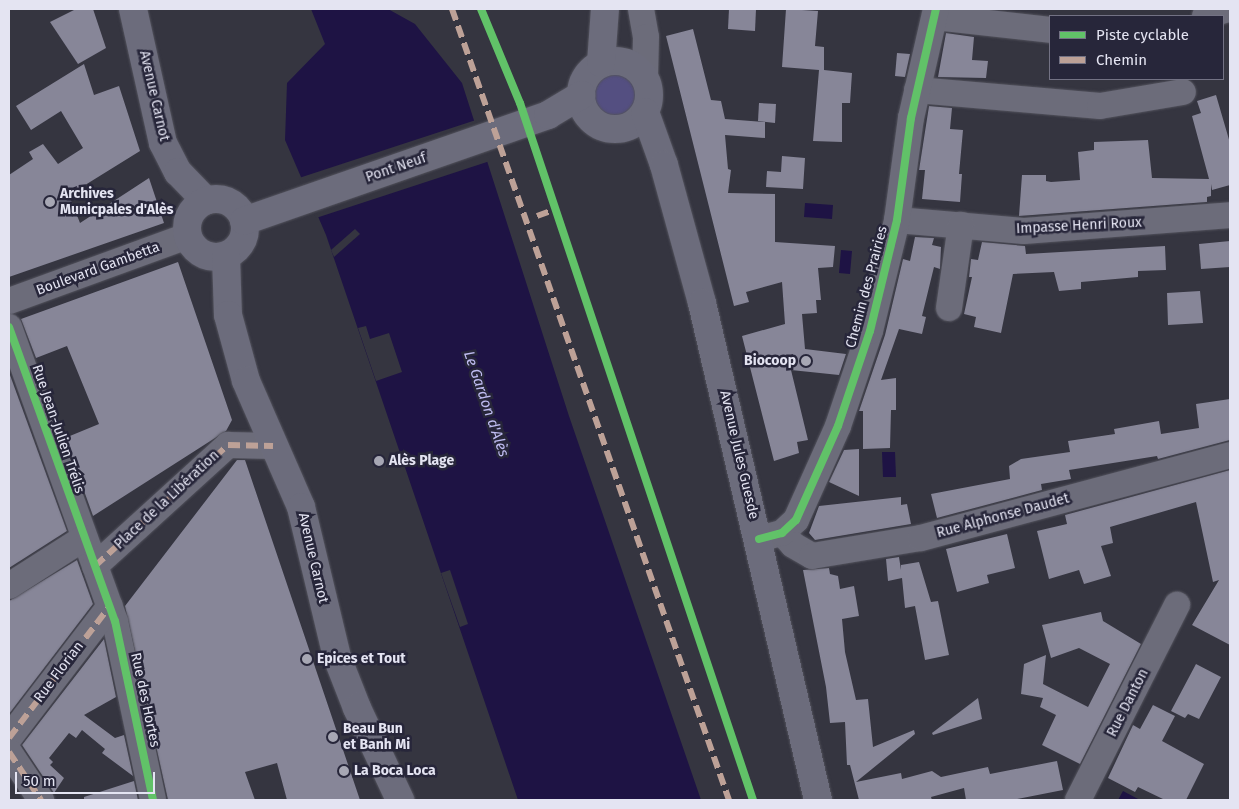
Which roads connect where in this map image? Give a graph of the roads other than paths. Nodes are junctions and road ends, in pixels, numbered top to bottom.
1 (133, 9) edge
2 (641, 9) edge
3 (1228, 9) edge
4 (936, 13) edge
5 (1208, 15) edge
6 (605, 16) edge
7 (1049, 30) edge
8 (628, 64) junction
9 (917, 90) junction
10 (1183, 92) dead end
11 (584, 105) junction
12 (636, 119) junction
13 (206, 200) junction
14 (1230, 215) edge
15 (897, 220) junction
16 (244, 221) junction
17 (961, 226) junction
18 (188, 236) junction
19 (226, 256) junction
20 (9, 301) edge
21 (949, 308) dead end
22 (9, 327) edge
23 (273, 446) junction
24 (1230, 455) edge
25 (770, 536) junction
26 (84, 538) junction
27 (96, 566) junction
28 (9, 586) edge
29 (1177, 605) dead end
30 (110, 606) junction
31 (9, 738) edge
32 (9, 752) edge
33 (41, 800) edge
34 (153, 800) edge
35 (400, 800) edge
36 (818, 800) edge
37 (1078, 800) edge

1 - 13 main road, Avenue Carnot
2 - 8 street
3 - 5 street
4 - 7 street
4 - 9 street, Chemin des Prairies
6 - 8 main road
8 - 11 main road
8 - 12 main road
9 - 10 street
9 - 15 street, Chemin des Prairies
11 - 12 main road
11 - 16 main road, Pont Neuf
12 - 25 main road, Avenue Jules Guesde
13 - 16 main road
13 - 18 main road
14 - 17 street, Impasse Henri Roux
15 - 17 street, Impasse Henri Roux
15 - 25 street, Chemin des Prairies
16 - 19 main road
17 - 21 street
18 - 19 main road
18 - 20 street, Boulevard Gambetta
19 - 23 main road, Avenue Carnot
22 - 26 street, Rue Jean-Julien Trélis
23 - 27 street, Place de la Libération
23 - 35 main road, Avenue Carnot
24 - 25 street, Rue Alphonse Daudet
25 - 36 main road, Avenue Jules Guesde
26 - 27 street, Rue Jean-Julien Trélis
26 - 28 street
27 - 30 street, Rue des Hortes
29 - 37 street, Rue Danton
30 - 31 street, Rue Florian
30 - 34 street, Rue des Hortes
32 - 33 street

